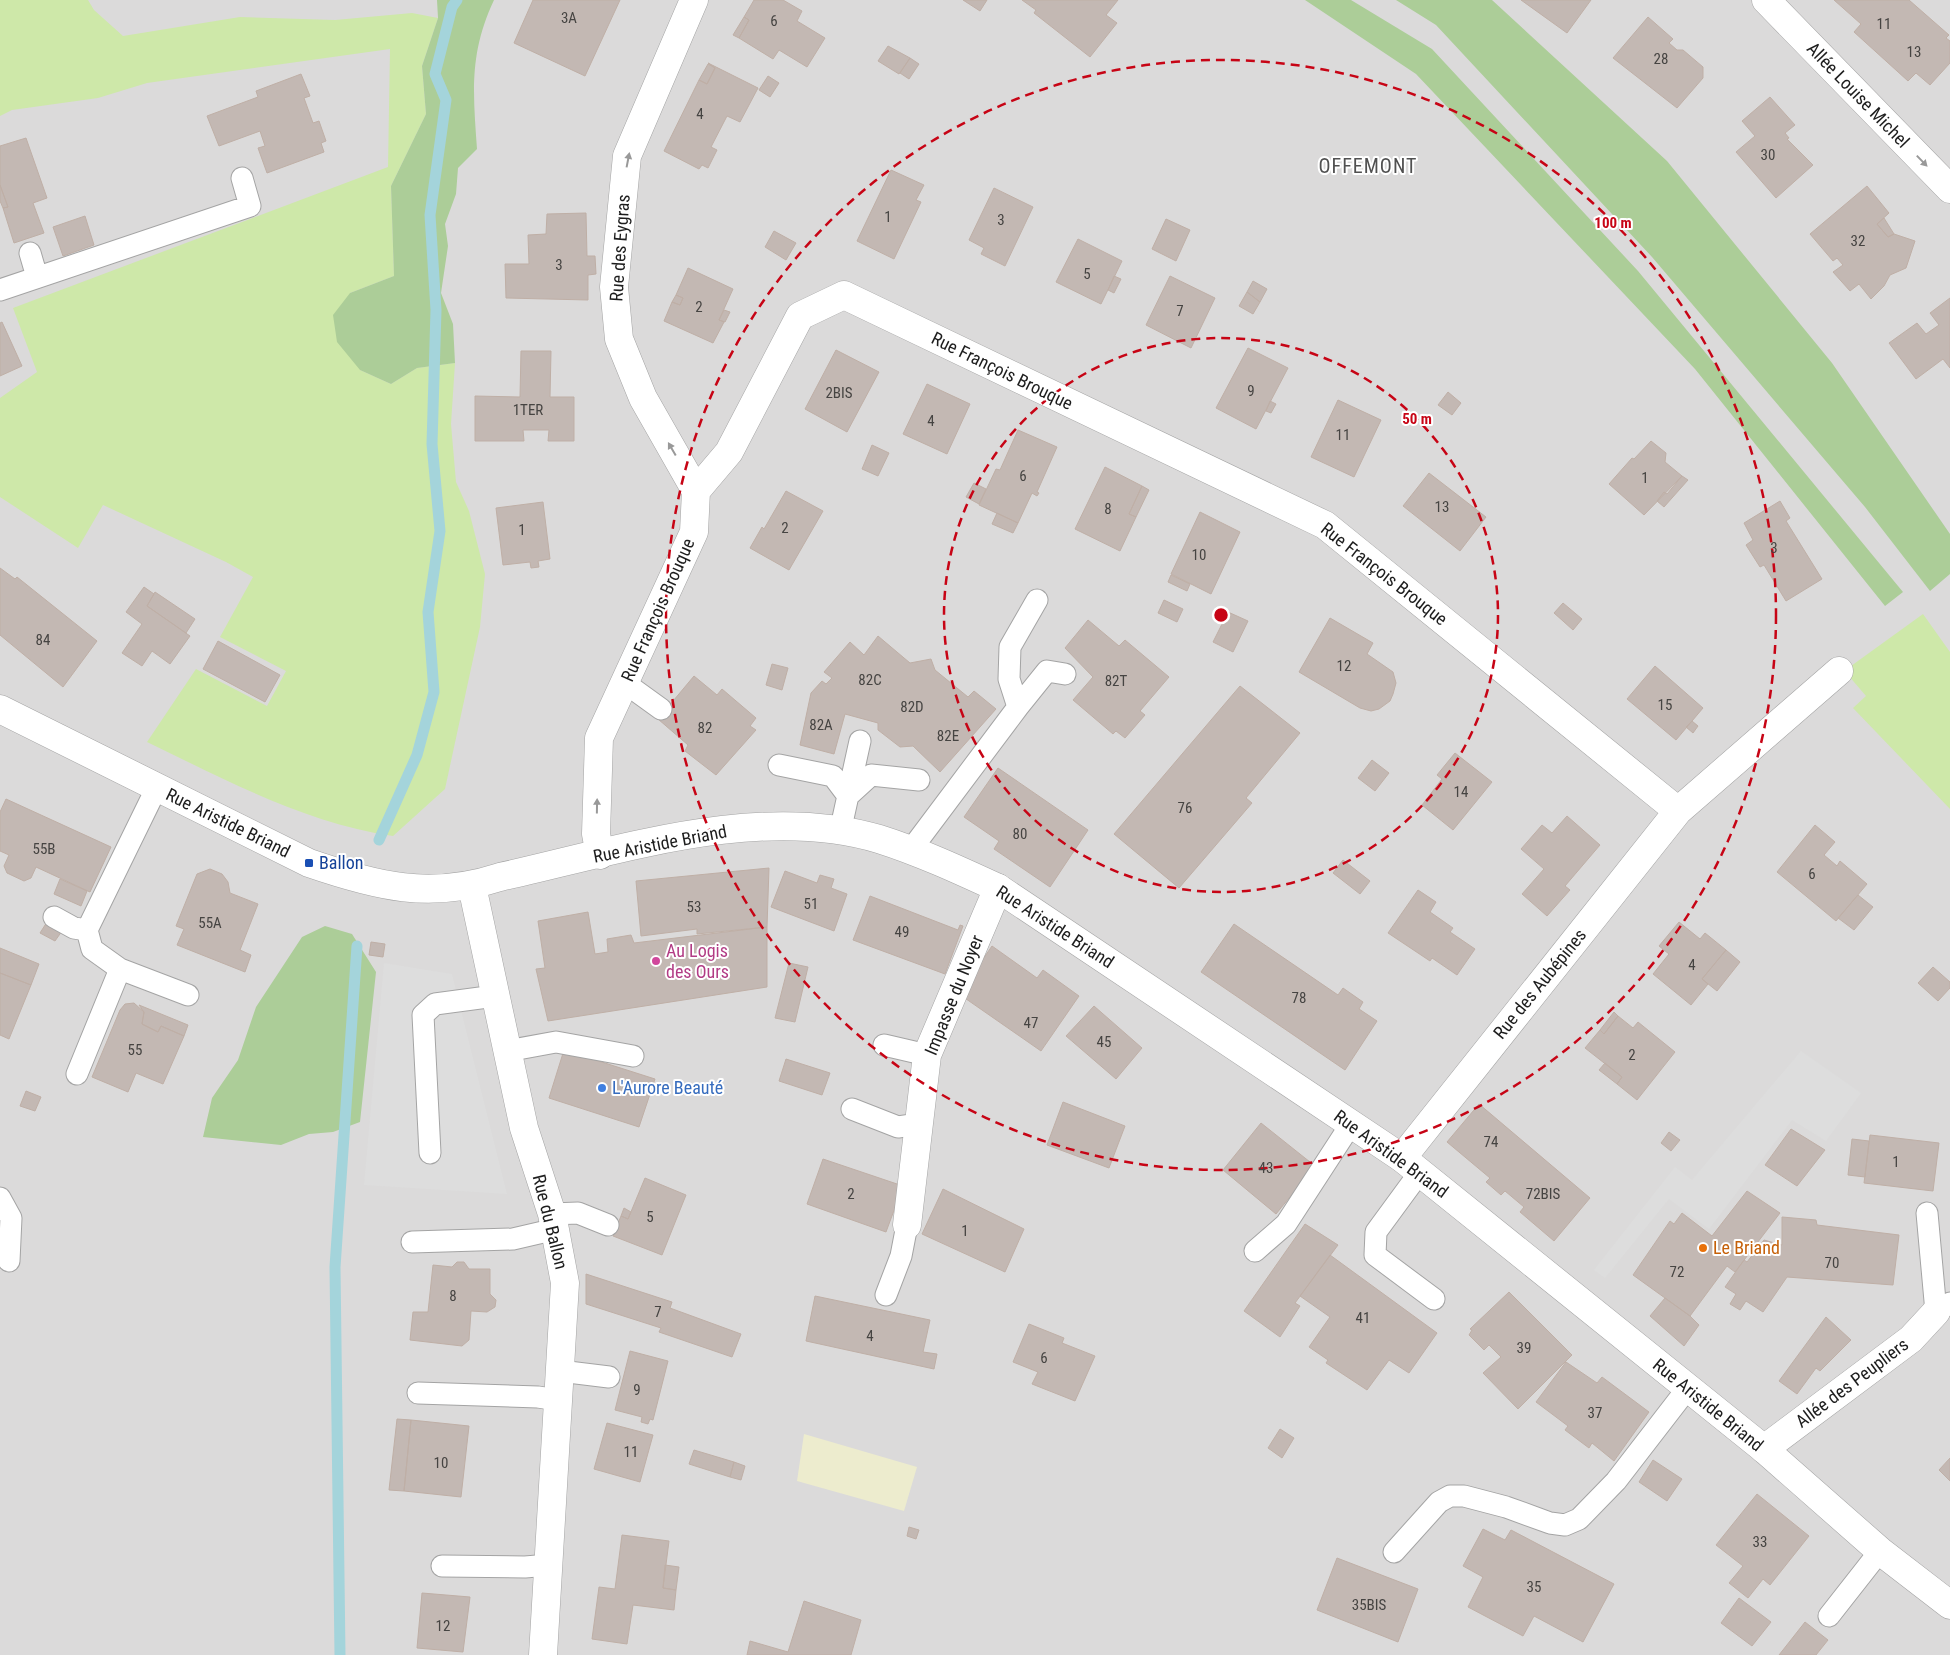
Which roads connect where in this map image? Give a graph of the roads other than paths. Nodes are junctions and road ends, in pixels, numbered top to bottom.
1 (694, 0) edge
2 (1766, 0) edge
3 (242, 178) dead end
4 (1950, 189) edge
5 (30, 253) dead end
6 (37, 277) junction
7 (0, 290) edge
8 (696, 491) junction
9 (1037, 600) dead end
10 (1839, 671) dead end
11 (1065, 674) dead end
12 (625, 682) junction
13 (1018, 707) junction
14 (0, 709) edge
15 (661, 710) dead end
16 (860, 741) dead end
17 (779, 765) dead end
18 (919, 780) dead end
19 (158, 788) junction
20 (848, 796) junction
21 (1678, 811) junction
22 (840, 832) junction
23 (910, 851) junction
24 (600, 855) junction
25 (472, 886) junction
26 (998, 888) junction
27 (54, 917) dead end
28 (87, 930) junction
29 (120, 969) junction
30 (188, 995) dead end
31 (496, 996) junction
32 (884, 1045) dead end
33 (508, 1050) junction
34 (927, 1055) junction
35 (633, 1056) dead end
36 (77, 1074) dead end
37 (852, 1110) dead end
38 (919, 1124) junction
39 (1351, 1124) junction
40 (430, 1153) dead end
41 (1411, 1165) junction
42 (0, 1198) edge
43 (1927, 1213) dead end
44 (554, 1221) junction
45 (608, 1225) dead end
46 (907, 1225) joint
47 (412, 1242) dead end
48 (1255, 1251) dead end
49 (9, 1261) dead end
50 (886, 1295) dead end
51 (1434, 1299) dead end
52 (1943, 1307) edge
53 (560, 1371) junction
54 (609, 1377) dead end
55 (1687, 1389) junction
56 (418, 1393) dead end
57 (558, 1400) junction
58 (1764, 1449) junction
59 (1880, 1551) junction
60 (1394, 1552) dead end
61 (549, 1565) junction
62 (442, 1566) dead end
63 (1950, 1606) edge
64 (1829, 1616) dead end
65 (543, 1655) edge

8 -> 1 street, Rue des Eygras
2 -> 4 street, Allée Louise Michel
3 - 6 lane
5 - 6 lane
6 - 7 lane
8 - 12 street, Rue François Brouque
8 - 21 street, Rue François Brouque
9 - 13 lane
10 - 21 street, Rue des Aubépines
11 - 13 lane
12 - 15 lane
24 -> 12 street, Rue François Brouque
13 - 23 lane
14 - 19 street, Rue Aristide Briand
16 - 20 lane
17 - 20 lane
18 - 20 lane
19 - 25 street, Rue Aristide Briand
19 - 28 lane
20 - 22 lane
21 - 41 street, Rue des Aubépines
22 - 23 street, Rue Aristide Briand
22 - 24 street, Rue Aristide Briand
23 - 26 street, Rue Aristide Briand
24 - 25 street, Rue Aristide Briand
25 - 31 street, Rue du Ballon
26 - 34 street, Impasse du Noyer
26 - 39 street, Rue Aristide Briand
27 - 28 lane
28 - 29 lane
29 - 30 lane
29 - 36 lane
31 - 33 street, Rue du Ballon
31 - 40 lane
32 - 34 lane
33 - 35 lane
33 - 44 street, Rue du Ballon
34 - 38 street, Impasse du Noyer
37 - 38 lane
38 - 46 street, Impasse du Noyer
39 - 41 street, Rue Aristide Briand
39 - 48 lane
41 - 51 lane
41 - 55 street, Rue Aristide Briand
42 - 49 lane
43 - 52 lane
44 - 45 lane
44 - 47 lane
44 - 53 street, Rue du Ballon
46 - 50 lane
52 - 58 street, Allée des Peupliers
53 - 54 lane
53 - 57 street, Rue du Ballon
55 - 58 street, Rue Aristide Briand
55 - 60 lane
56 - 57 lane
57 - 61 street, Rue du Ballon
58 - 59 street, Rue Aristide Briand
59 - 63 street, Rue Aristide Briand
59 - 64 lane
61 - 62 lane
61 - 65 street, Rue du Ballon

